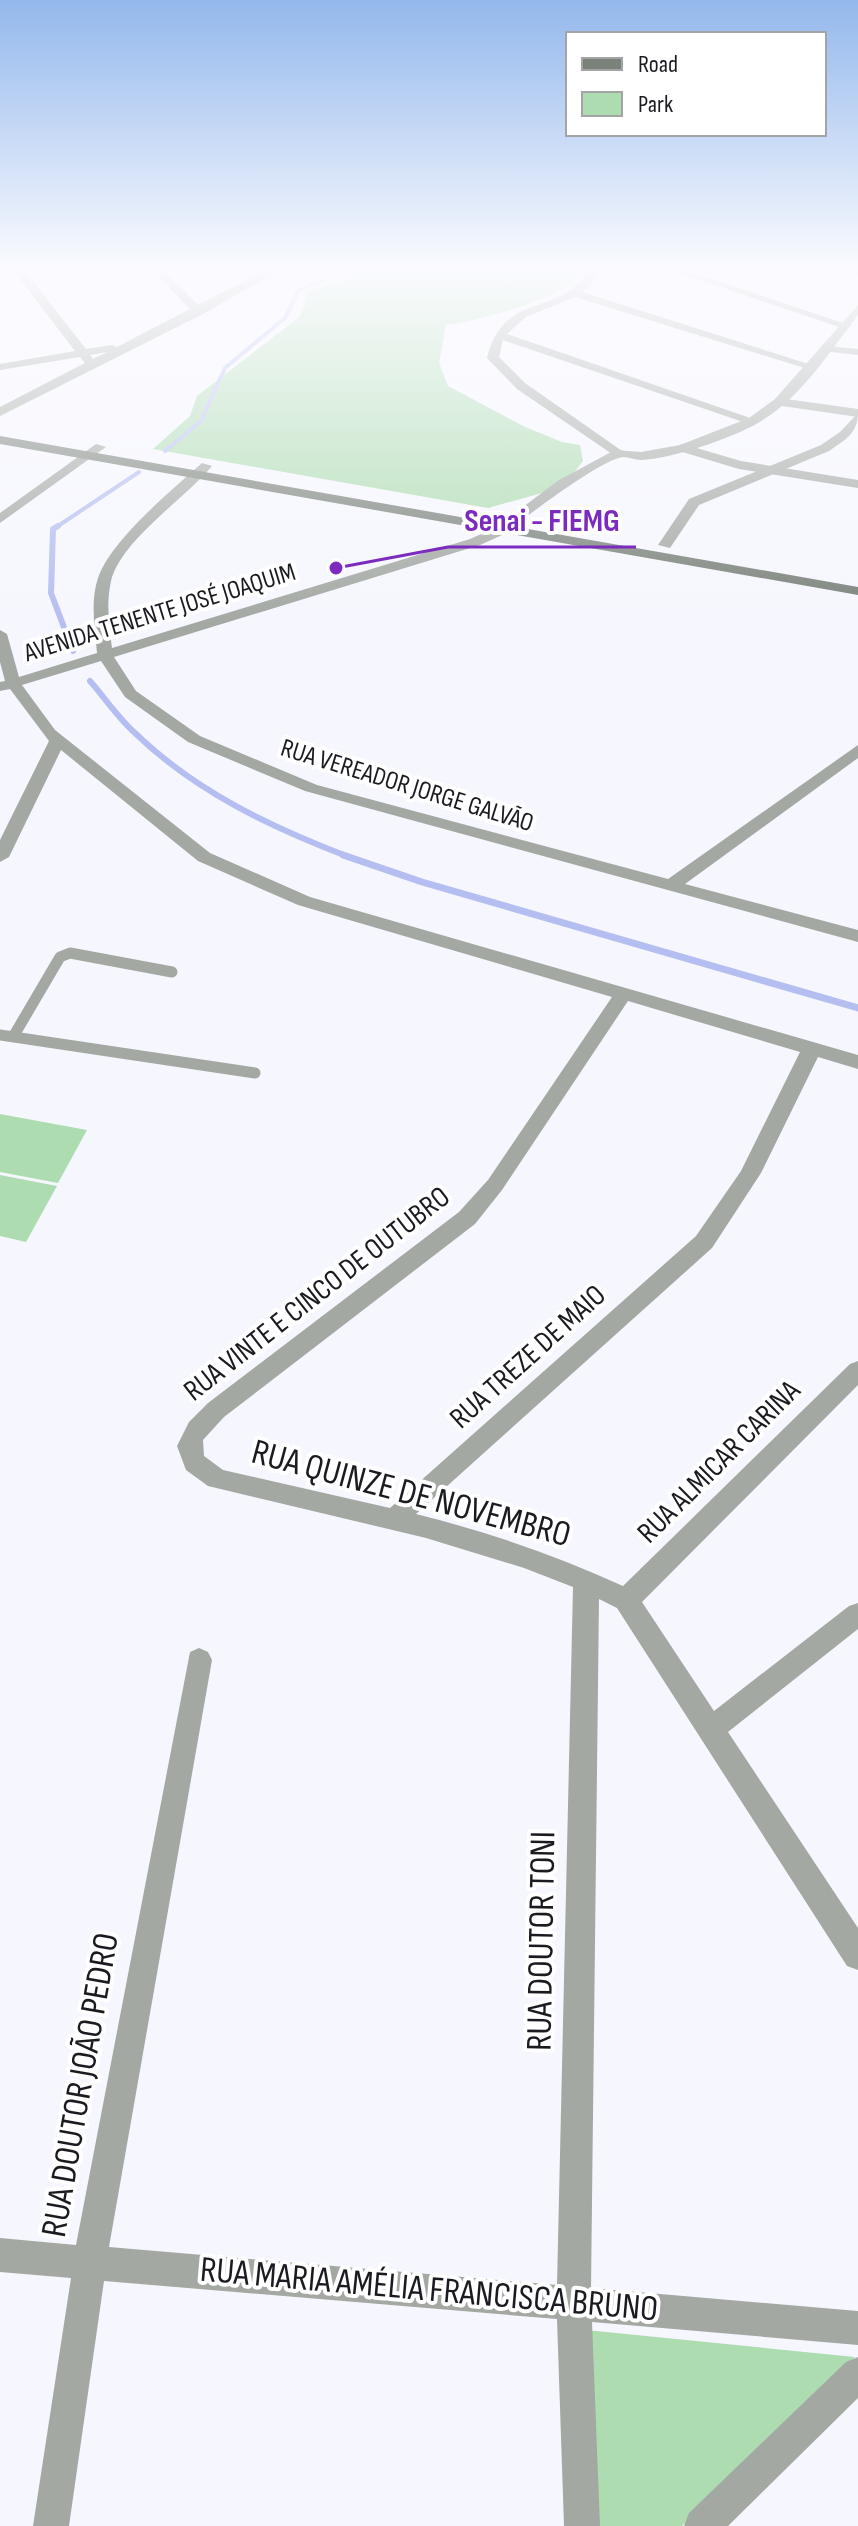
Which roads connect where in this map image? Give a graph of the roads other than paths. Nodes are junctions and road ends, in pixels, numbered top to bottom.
1 (48, 388) edge
2 (524, 388) edge
3 (655, 388) edge
4 (792, 388) edge
5 (779, 402) junction
6 (0, 412) edge
7 (858, 415) edge
8 (753, 421) junction
9 (0, 430) edge
10 (0, 440) edge
11 (683, 448) junction
12 (94, 451) junction
13 (619, 453) junction
14 (200, 470) junction
15 (771, 470) junction
16 (858, 484) edge
17 (0, 519) edge
18 (509, 524) junction
19 (665, 545) junction
20 (647, 554) junction
21 (858, 578) edge
22 (858, 591) edge
23 (0, 634) edge
24 (105, 655) junction
25 (7, 685) edge
26 (58, 740) junction
27 (858, 750) edge
28 (0, 857) edge
29 (670, 886) junction
30 (858, 936) edge
31 (172, 972) dead end
32 (624, 993) junction
33 (0, 1035) edge
34 (13, 1037) junction
35 (812, 1048) junction
36 (858, 1062) edge
37 (255, 1073) dead end
38 (858, 1370) edge
39 (190, 1454) joint
40 (394, 1519) junction
41 (586, 1579) junction
42 (626, 1600) junction
43 (858, 1614) edge
44 (199, 1660) dead end
45 (710, 1730) junction
46 (858, 1955) edge
47 (0, 2255) edge
48 (90, 2261) junction
49 (574, 2305) junction
50 (858, 2328) edge
51 (858, 2374) edge
52 (51, 2526) edge
53 (582, 2526) edge
54 (702, 2526) edge

1 - 6 street
2 - 13 street
3 - 8 street
4 - 5 street
5 - 7 street
5 - 8 street
7 - 15 street
8 - 11 street
9 - 12 main road
10 - 12 main road
11 - 13 street
11 - 15 street
12 - 14 main road
12 - 17 street
13 - 18 street, AVENIDA TENENTE JOSÉ JOAQUIM
14 - 18 main road
14 - 24 street, RUA VEREADOR JORGE GALVÃO
15 - 16 street
15 - 19 street
18 - 19 main road
18 - 20 main road
18 - 24 street, AVENIDA TENENTE JOSÉ JOAQUIM
19 - 20 main road
19 - 21 main road
20 - 22 main road
23 - 25 street
24 - 25 street, AVENIDA TENENTE JOSÉ JOAQUIM
24 - 29 street, RUA VEREADOR JORGE GALVÃO
25 - 26 street
26 - 28 street
26 - 32 street
27 - 29 street
29 - 30 street, RUA VEREADOR JORGE GALVÃO
31 - 34 lane
32 - 35 street
32 - 39 street, RUA VINTE E CINCO DE OUTUBRO
33 - 34 lane
34 - 37 lane
35 - 36 street
35 - 40 street, RUA TREZE DE MAIO
38 - 42 street, RUA ALMICAR CARINA
39 - 40 street, RUA QUINZE DE NOVEMBRO
40 - 41 street, RUA QUINZE DE NOVEMBRO
41 - 42 street, RUA QUINZE DE NOVEMBRO
41 - 49 street, RUA DOUTOR TONI
42 - 45 street, RUA QUINZE DE NOVEMBRO
43 - 45 street
44 - 48 street, RUA DOUTOR JOÃO PEDRO
45 - 46 street, RUA QUINZE DE NOVEMBRO
47 - 48 street, RUA MARIA AMÉLIA FRANCISCA BRUNO
48 - 49 street, RUA MARIA AMÉLIA FRANCISCA BRUNO
48 - 52 street, RUA DOUTOR JOÃO PEDRO
49 - 50 street, RUA MARIA AMÉLIA FRANCISCA BRUNO
49 - 53 street, RUA DOUTOR TONI
51 - 54 street

